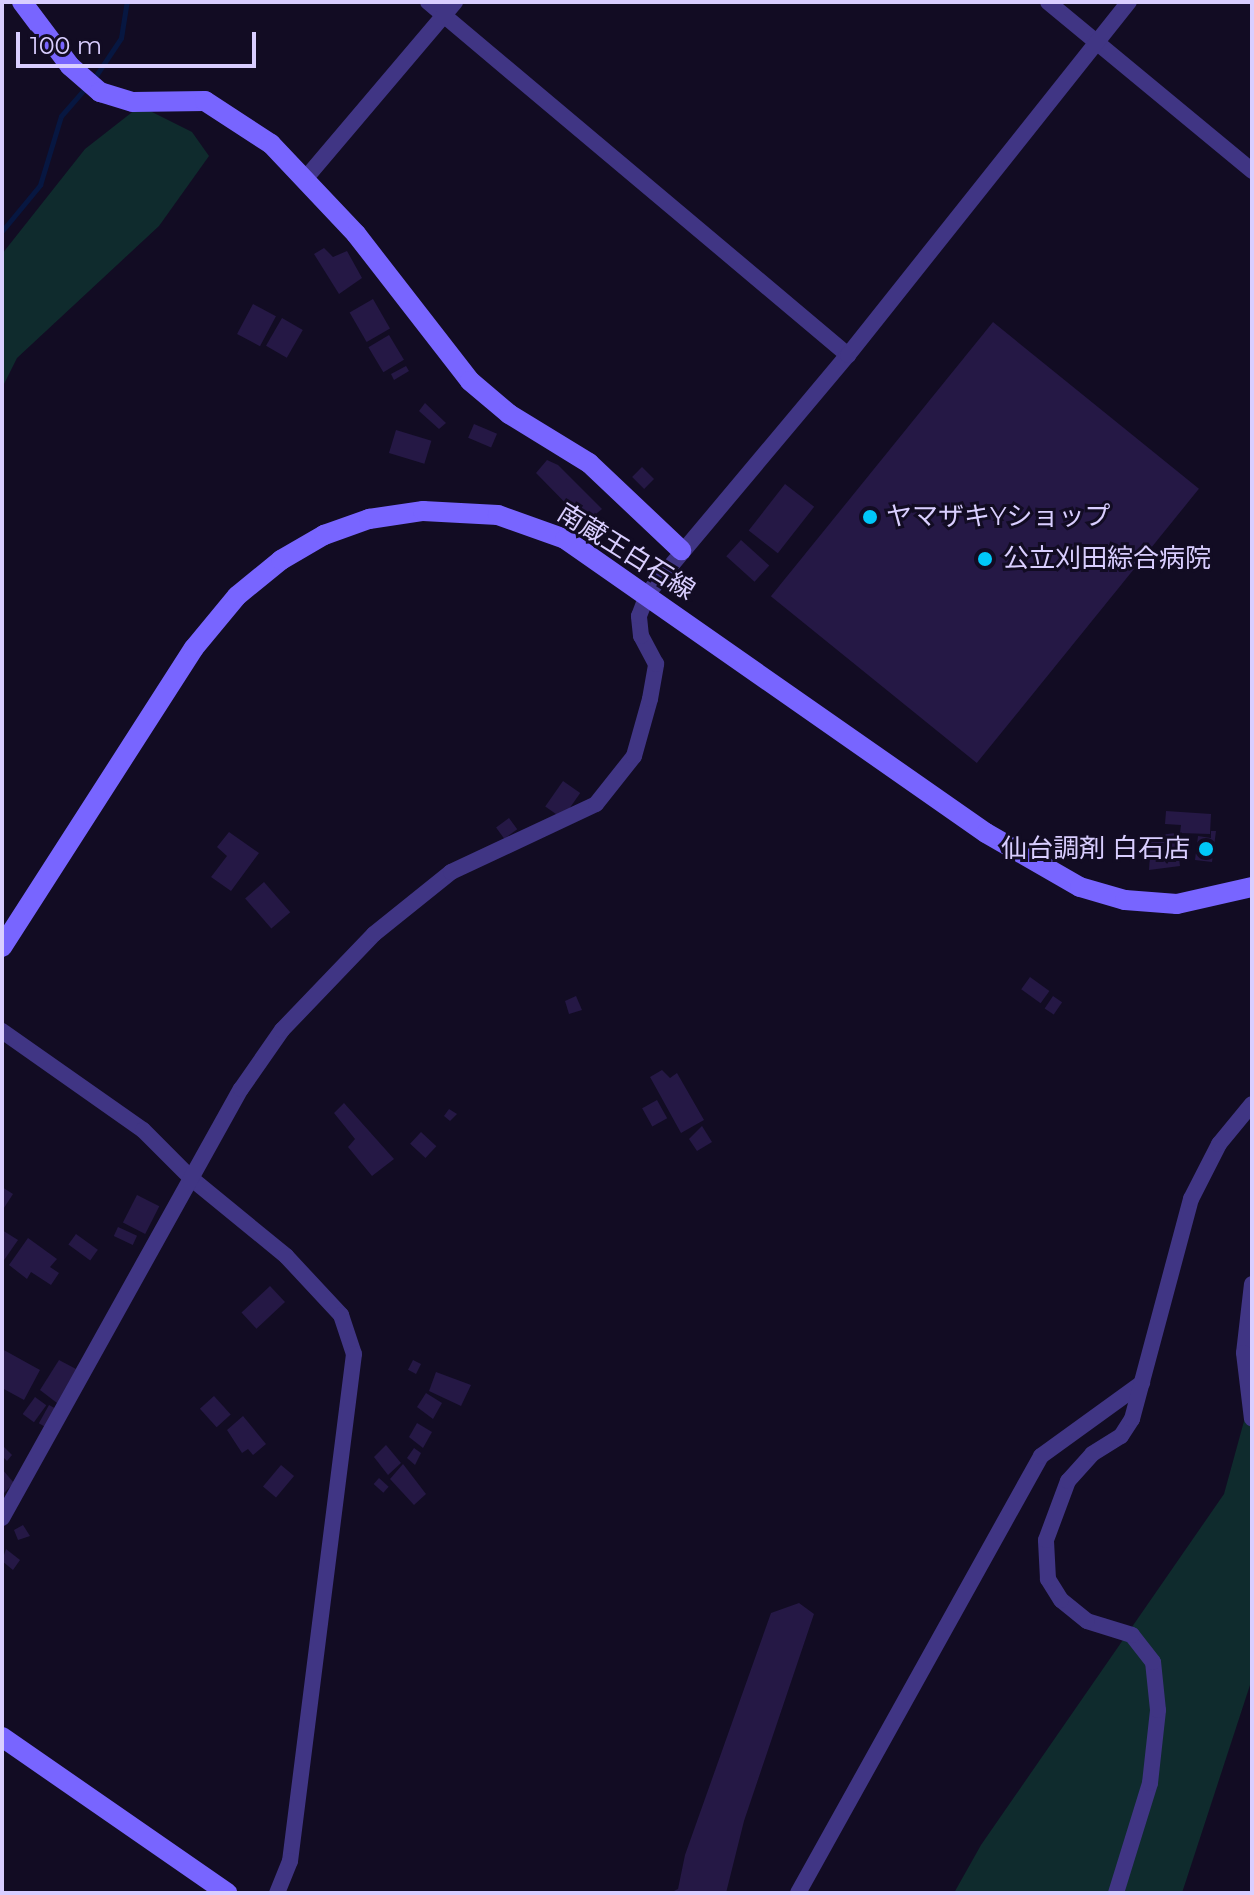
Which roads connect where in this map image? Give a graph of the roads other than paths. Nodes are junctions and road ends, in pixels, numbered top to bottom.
1 (22, 2) edge
2 (428, 2) edge
3 (455, 2) edge
4 (1048, 2) edge
5 (1129, 2) edge
6 (444, 16) junction
7 (1096, 41) junction
8 (1252, 171) edge
9 (305, 179) junction
10 (848, 355) junction
11 (681, 550) junction
12 (648, 593) junction
13 (1252, 887) edge
14 (2, 947) edge
15 (2, 1031) edge
16 (1252, 1104) edge
17 (192, 1179) junction
18 (1252, 1284) edge
19 (1142, 1383) junction
20 (1252, 1419) edge
21 (2, 1518) edge
22 (2, 1737) edge
23 (227, 1893) edge
24 (277, 1893) edge
25 (798, 1893) edge
26 (1116, 1893) edge

1 - 9 main road
2 - 6 street
3 - 6 street
4 - 7 street
5 - 7 street
6 - 9 street
6 - 10 street
7 - 8 street
7 - 10 street
9 - 11 main road
10 - 11 street
11 - 12 street
12 - 13 main road, 南蔵王白石線
12 - 14 main road, 南蔵王白石線
12 - 17 street
15 - 17 street
16 - 19 street
17 - 21 street
17 - 24 street
18 - 20 street
19 - 25 street
19 - 26 street
22 - 23 main road

